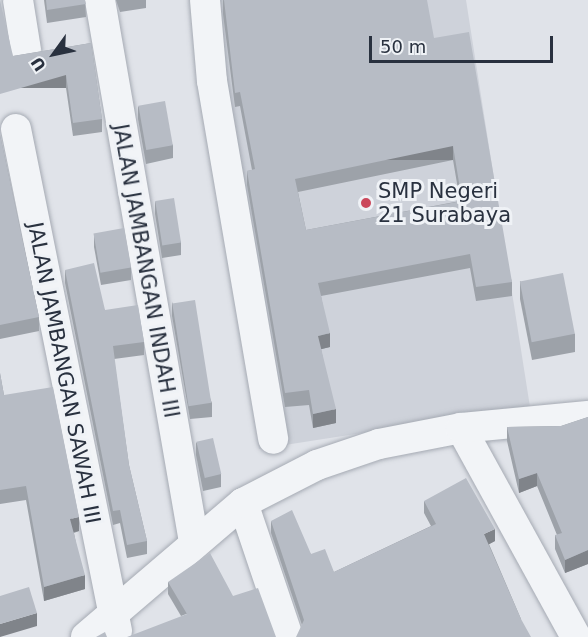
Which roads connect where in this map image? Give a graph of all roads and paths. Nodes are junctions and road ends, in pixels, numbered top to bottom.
1 (18, 0) edge
2 (100, 0) edge
3 (205, 0) edge
4 (26, 50) dead end
5 (16, 129) dead end
6 (588, 416) edge
7 (461, 428) junction
8 (273, 439) dead end
9 (243, 503) junction
10 (194, 542) junction
11 (115, 627) edge
12 (86, 637) edge
13 (288, 637) edge
14 (576, 637) edge

1 - 4 street
2 - 10 street, JALAN JAMBANGAN INDAH III
3 - 8 street
5 - 11 street, JALAN JAMBANGAN SAWAH III
6 - 7 street
7 - 9 street
7 - 14 street
9 - 10 street
9 - 13 street
10 - 11 street
11 - 12 street

